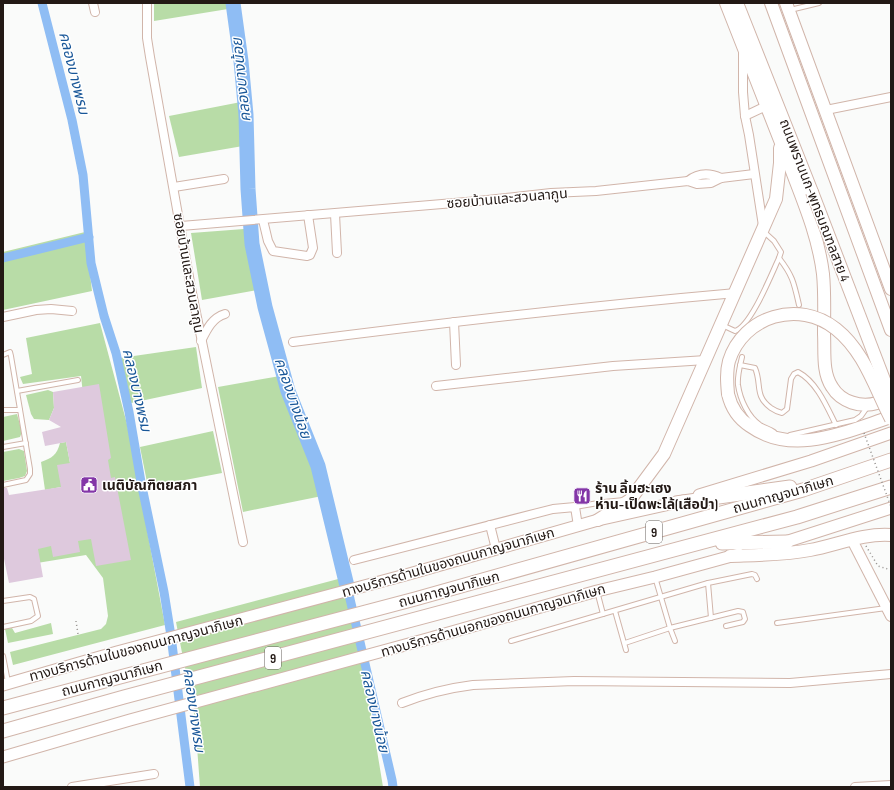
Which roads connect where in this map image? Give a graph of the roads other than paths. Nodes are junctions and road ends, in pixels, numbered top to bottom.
1 (93, 3) edge
2 (147, 3) edge
3 (726, 3) edge
4 (737, 3) edge
5 (771, 3) edge
6 (819, 3) edge
7 (788, 7) edge
8 (95, 12) dead end
9 (744, 48) junction
10 (891, 97) edge
11 (766, 106) junction
12 (826, 110) junction
13 (745, 116) junction
14 (775, 128) junction
15 (754, 174) junction
16 (224, 179) dead end
17 (174, 187) junction
18 (335, 214) junction
19 (308, 215) junction
20 (262, 220) junction
21 (181, 226) junction
22 (763, 231) junction
23 (337, 253) dead end
24 (779, 258) junction
25 (890, 286) edge
26 (736, 293) junction
27 (799, 305) dead end
28 (72, 311) dead end
29 (225, 314) dead end
30 (3, 317) edge
31 (454, 322) junction
32 (722, 325) junction
33 (891, 330) edge
34 (202, 341) junction
35 (293, 342) dead end
36 (3, 354) edge
37 (742, 357) dead end
38 (706, 360) junction
39 (456, 365) dead end
40 (740, 365) junction
41 (78, 380) dead end
42 (436, 386) dead end
43 (17, 391) junction
44 (891, 397) edge
45 (869, 404) junction
46 (3, 410) edge
47 (20, 410) junction
48 (891, 418) edge
49 (836, 425) junction
50 (891, 433) edge
51 (26, 443) junction
52 (3, 447) edge
53 (891, 460) edge
54 (3, 485) edge
55 (891, 487) edge
56 (803, 490) junction
57 (630, 500) junction
58 (676, 502) junction
59 (575, 507) junction
60 (891, 508) edge
61 (598, 520) junction
62 (490, 525) junction
63 (578, 526) junction
64 (891, 535) edge
65 (858, 540) junction
66 (243, 542) dead end
67 (787, 542) junction
68 (702, 543) junction
69 (496, 549) junction
70 (730, 556) junction
71 (354, 560) dead end
72 (655, 577) junction
73 (757, 579) dead end
74 (708, 583) junction
75 (597, 591) junction
76 (661, 597) junction
77 (3, 601) edge
78 (615, 611) junction
79 (889, 612) edge
80 (603, 614) junction
81 (711, 618) junction
82 (778, 623) dead end
83 (726, 626) dead end
84 (3, 627) edge
85 (670, 628) junction
86 (675, 641) dead end
87 (511, 642) dead end
88 (625, 643) junction
89 (626, 650) dead end
90 (3, 656) edge
91 (891, 674) edge
92 (6, 684) edge
93 (402, 703) dead end
94 (3, 708) edge
95 (3, 731) edge
96 (4, 762) edge
97 (154, 774) dead end
98 (891, 785) edge
99 (72, 787) edge
100 (855, 787) edge

1 - 8 street
2 - 17 street, ซอยบ้านและสวนลากูน
3 - 9 main road
4 - 44 main road, ถนนพรานนก-พุทธมณฑลสาย 4, bridge
5 - 33 main road, ถนนพรานนก-พุทธมณฑลสาย 4
6 - 7 lane
7 - 12 main road
9 - 11 main road
9 - 13 street
10 - 12 street
11 - 13 street
11 - 14 main road
12 - 25 main road
13 - 15 street
14 - 22 main road
14 - 45 main road
15 - 18 street, ซอยบ้านและสวนลากูน
15 - 22 street
16 - 17 street
17 - 21 street, ซอยบ้านและสวนลากูน
18 - 19 street, ซอยบ้านและสวนลากูน
18 - 23 street
19 - 20 street, ซอยบ้านและสวนลากูน
19 - 20 street
20 - 21 street, ซอยบ้านและสวนลากูน
21 - 34 street, ซอยบ้านและสวนลากูน
22 - 24 lane
22 - 26 main road
24 - 27 lane
24 - 32 lane
26 - 31 street
26 - 32 main road
28 - 30 street
29 - 34 street
31 - 35 street
31 - 39 street
32 - 38 main road
34 - 66 street, ซอยบ้านและสวนลากูน
36 - 43 lane
37 - 40 lane
38 - 42 street
38 - 57 main road
40 - 49 lane
40 - 49 lane
41 - 43 lane
43 - 47 lane
44 - 45 main road
45 - 49 lane
46 - 47 lane
47 - 51 lane
48 - 48 main road, bridge
50 - 58 main road, ทางบริการด้านในของถนนกาญจนาภิเษก
51 - 52 lane
51 - 54 lane
53 - 56 highway, ถนนกาญจนาภิเษก / 9
55 - 68 highway, ถนนกาญจนาภิเษก / 9
56 - 58 highway
56 - 94 highway, ถนนกาญจนาภิเษก / 9
57 - 59 lane
57 - 61 main road
58 - 61 main road, ทางบริการด้านในของถนนกาญจนาภิเษก
59 - 62 street
59 - 63 street
60 - 67 main road, ทางบริการด้านนอกของถนนกาญจนาภิเษก
61 - 63 main road, ทางบริการด้านในของถนนกาญจนาภิเษก
62 - 69 street
62 - 71 street
63 - 69 main road, ทางบริการด้านในของถนนกาญจนาภิเษก
64 - 65 main road
65 - 70 main road
65 - 79 street
67 - 68 highway
67 - 70 main road, ทางบริการด้านนอกของถนนกาญจนาภิเษก
68 - 95 highway, ถนนกาญจนาภิเษก / 9
69 - 92 main road, ทางบริการด้านในของถนนกาญจนาภิเษก
70 - 72 main road, ทางบริการด้านนอกของถนนกาญจนาภิเษก
72 - 75 main road, ทางบริการด้านนอกของถนนกาญจนาภิเษก
72 - 76 lane
73 - 74 lane
74 - 76 lane
74 - 81 lane
75 - 80 lane
75 - 96 main road, ทางบริการด้านนอกของถนนกาญจนาภิเษก
76 - 78 lane
76 - 85 lane
77 - 84 lane
78 - 80 lane
78 - 88 lane
79 - 82 lane
80 - 87 lane
81 - 83 lane
81 - 85 lane
85 - 86 lane
85 - 88 lane
88 - 89 lane
90 - 92 lane
91 - 93 street
97 - 99 street
98 - 100 street

